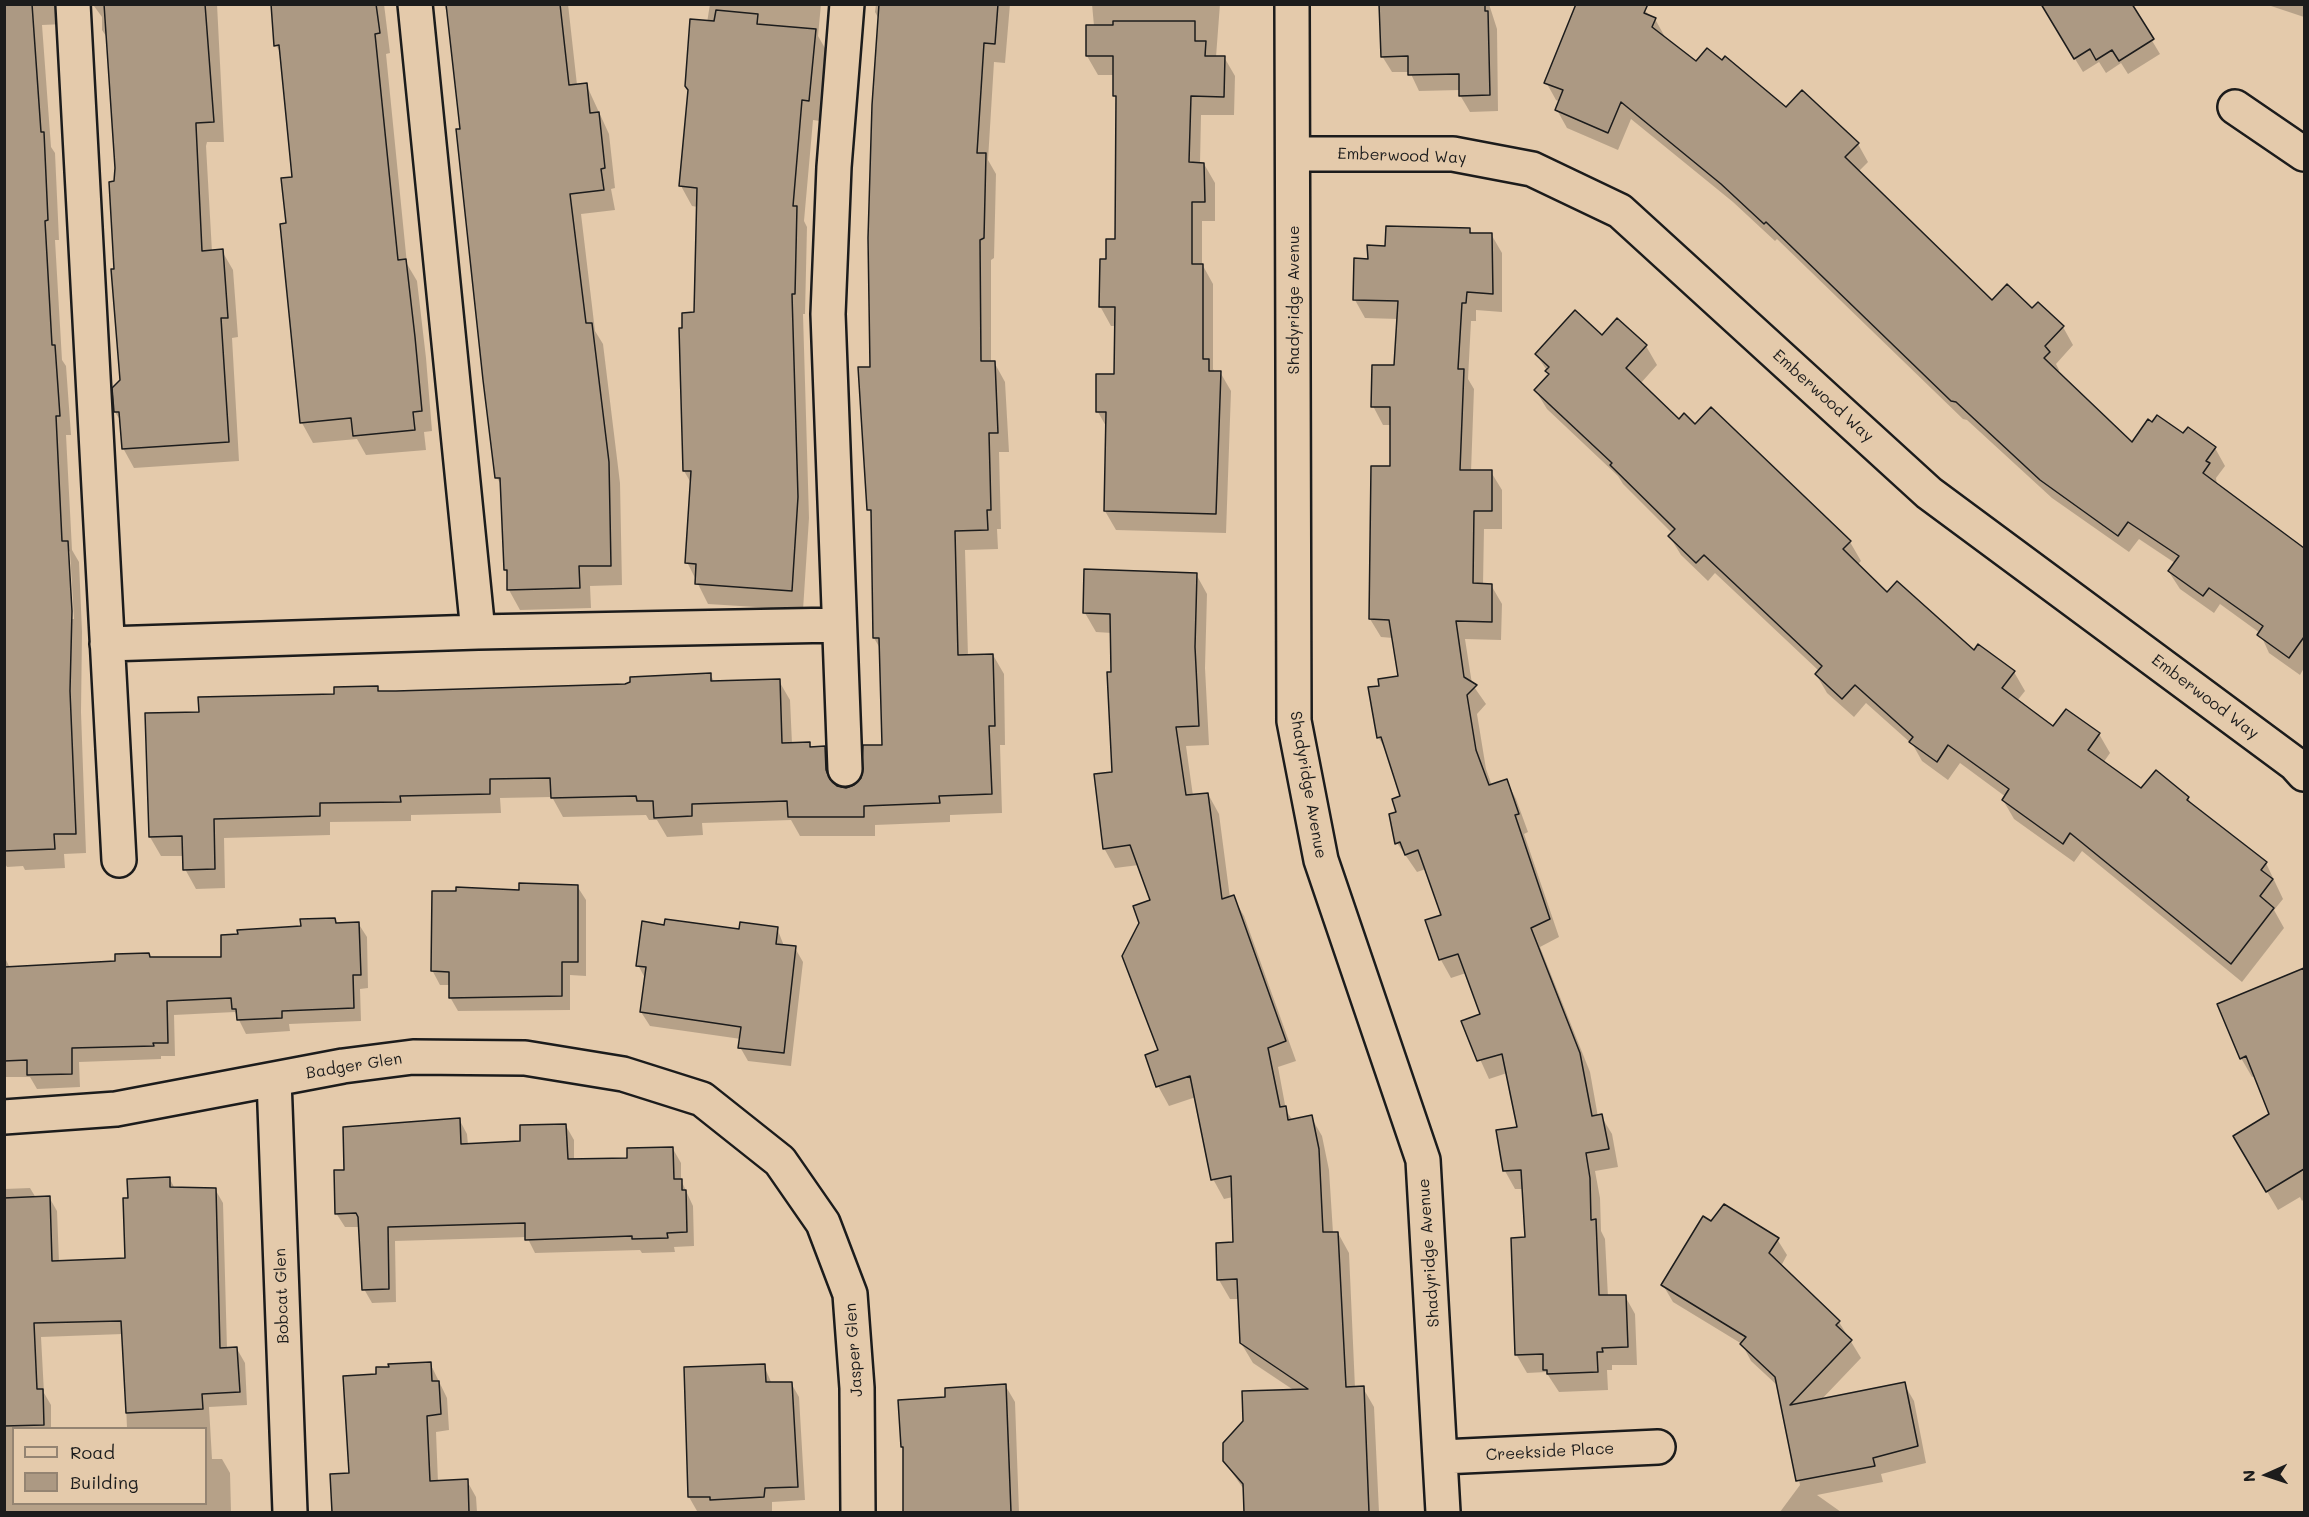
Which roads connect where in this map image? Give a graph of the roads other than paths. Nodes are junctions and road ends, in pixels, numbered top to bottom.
1 (73, 4) edge
2 (415, 4) edge
3 (847, 4) edge
4 (1292, 4) edge
5 (2235, 107) dead end
6 (1294, 154) junction
7 (2304, 154) edge
8 (838, 625) junction
9 (478, 632) junction
10 (107, 644) junction
11 (845, 769) dead end
12 (2304, 774) edge
13 (119, 860) dead end
14 (274, 1079) junction
15 (702, 1099) joint
16 (4, 1117) edge
17 (1658, 1447) dead end
18 (1442, 1457) junction
19 (290, 1512) edge
20 (858, 1512) edge
21 (1443, 1512) edge

1 - 10 street
2 - 9 street
3 - 8 street
4 - 6 street, Shadyridge Avenue
5 - 7 street
6 - 12 street, Emberwood Way
6 - 18 street, Shadyridge Avenue
8 - 9 street
8 - 11 street
9 - 10 street
10 - 13 street
14 - 15 street, Badger Glen
14 - 16 street, Badger Glen
14 - 19 street, Bobcat Glen
15 - 20 street, Jasper Glen
17 - 18 street, Creekside Place
18 - 21 street, Shadyridge Avenue

